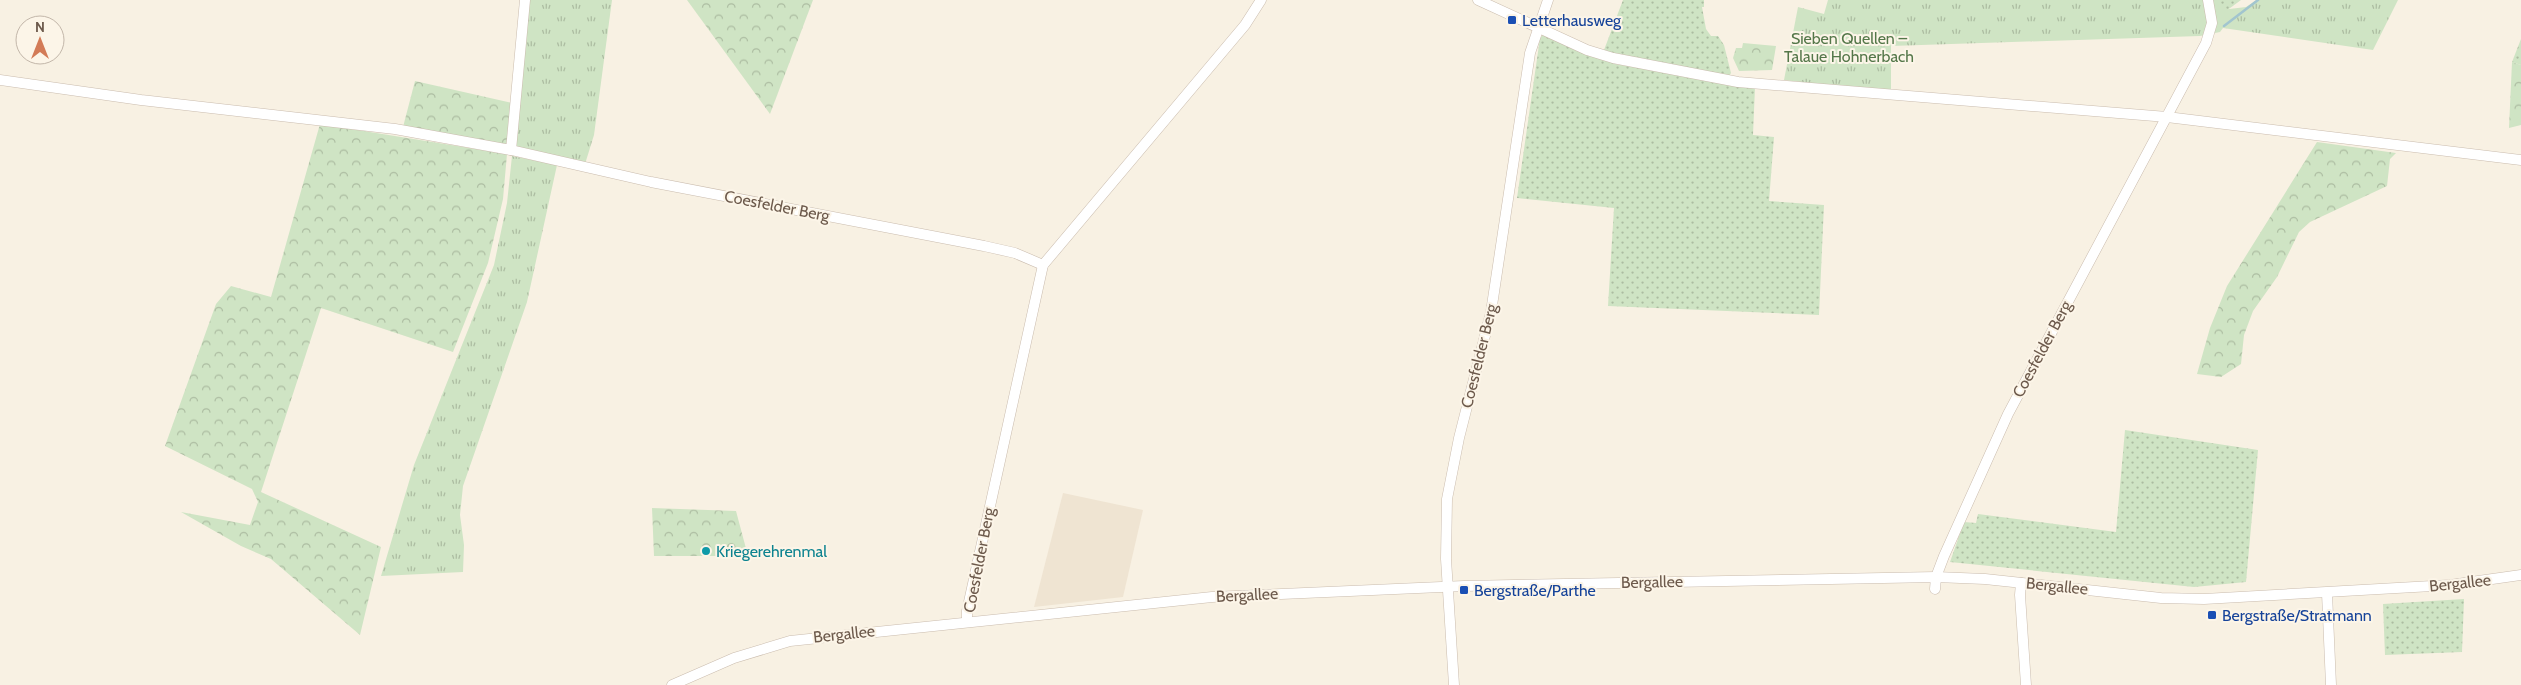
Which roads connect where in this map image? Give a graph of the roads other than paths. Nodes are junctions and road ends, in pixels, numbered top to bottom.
1 (525, 0) edge
2 (1261, 0) edge
3 (1478, 0) edge
4 (1548, 0) edge
5 (2208, 0) edge
6 (1537, 27) junction
7 (0, 80) edge
8 (2167, 117) junction
9 (511, 150) junction
10 (2521, 160) edge
11 (1042, 265) junction
12 (2521, 575) edge
13 (1936, 576) junction
14 (2021, 583) junction
15 (1448, 587) junction
16 (1935, 589) dead end
17 (2327, 593) junction
18 (967, 622) junction
19 (672, 685) edge
20 (1454, 685) edge
21 (2026, 685) edge
22 (2331, 685) edge

1 - 9 street
2 - 11 street, Coesfelder Berg
3 - 6 street
4 - 6 street, Coesfelder Berg
5 - 8 street, Coesfelder Berg
6 - 8 street
6 - 15 street, Coesfelder Berg
7 - 9 street, Coesfelder Berg
8 - 10 street
8 - 13 street, Coesfelder Berg
9 - 11 street, Coesfelder Berg
11 - 18 street, Coesfelder Berg
12 - 17 street, Bergallee
13 - 14 street, Bergallee
13 - 15 street, Bergallee
13 - 16 street, Coesfelder Berg
14 - 17 street, Bergallee
14 - 21 street
15 - 18 street, Bergallee
15 - 20 street, Coesfelder Berg
17 - 22 street
18 - 19 street, Bergallee

